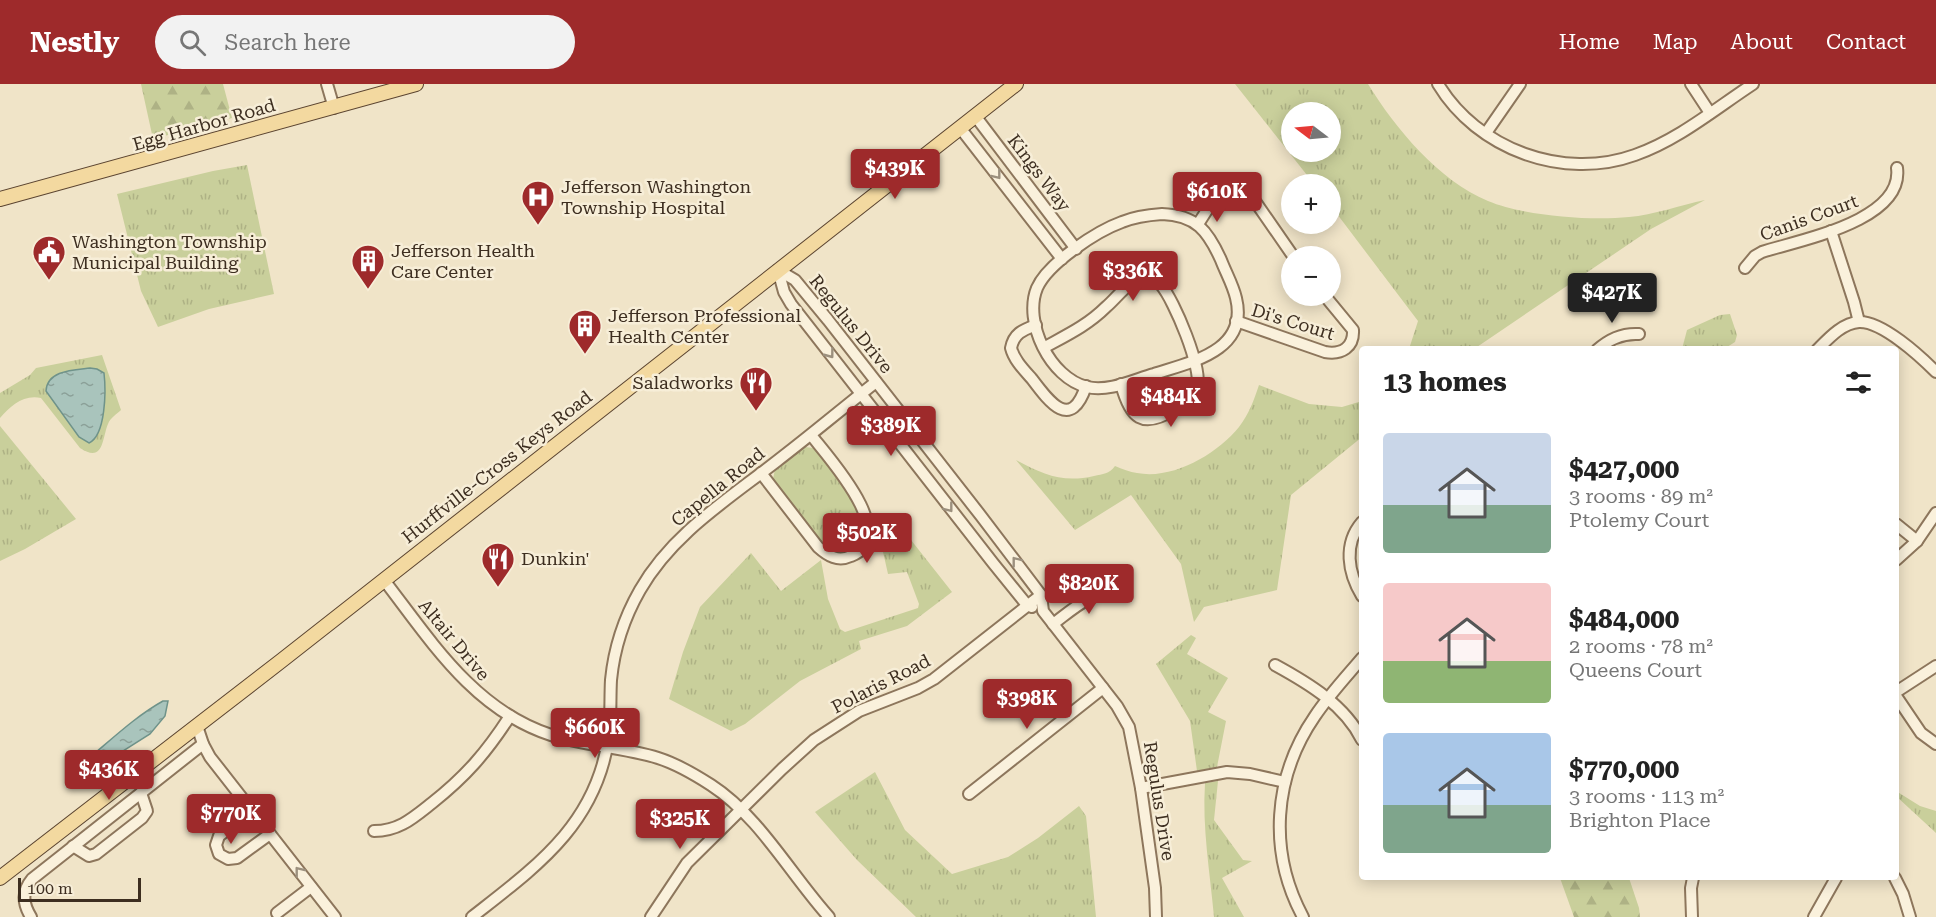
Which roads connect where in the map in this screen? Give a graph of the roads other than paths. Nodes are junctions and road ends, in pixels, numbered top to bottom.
1 (327, 84) edge
2 (416, 84) edge
3 (1016, 84) edge
4 (1438, 84) edge
5 (1520, 84) edge
6 (1691, 84) edge
7 (1753, 84) edge
8 (334, 108) junction
9 (1710, 112) junction
10 (976, 117) junction
11 (961, 129) junction
12 (1486, 133) junction
13 (1897, 168) dead end
14 (0, 199) edge
15 (1198, 224) junction
16 (1831, 231) junction
17 (1286, 246) edge
18 (1076, 249) junction
19 (1062, 260) junction
20 (1745, 268) dead end
21 (778, 270) junction
22 (1333, 306) edge
23 (1236, 321) junction
24 (830, 322) junction
25 (1859, 322) junction
26 (1036, 325) junction
27 (815, 334) junction
28 (1639, 334) dead end
29 (1603, 346) edge
30 (1822, 346) edge
31 (1045, 347) junction
32 (1195, 361) junction
33 (1936, 372) edge
34 (876, 382) junction
35 (1121, 384) junction
36 (1086, 386) junction
37 (861, 394) junction
38 (811, 435) junction
39 (761, 473) junction
40 (1936, 513) edge
41 (1359, 526) edge
42 (1899, 527) edge
43 (1917, 542) junction
44 (1899, 557) edge
45 (384, 580) junction
46 (1359, 589) edge
47 (1120, 591) dead end
48 (1041, 595) junction
49 (1027, 605) junction
50 (1043, 611) junction
51 (1053, 624) junction
52 (1359, 662) edge
53 (1275, 666) dead end
54 (1936, 666) edge
55 (1103, 688) junction
56 (1899, 692) edge
57 (1899, 699) edge
58 (1327, 700) junction
59 (510, 716) junction
60 (197, 726) junction
61 (1359, 735) edge
62 (203, 744) junction
63 (1936, 744) edge
64 (606, 747) junction
65 (1285, 782) junction
66 (1141, 788) junction
67 (141, 794) junction
68 (969, 794) dead end
69 (95, 806) junction
70 (252, 810) junction
71 (740, 810) junction
72 (112, 816) junction
73 (102, 824) junction
74 (374, 831) dead end
75 (270, 834) junction
76 (73, 846) junction
77 (0, 878) edge
78 (1692, 880) edge
79 (1835, 880) edge
80 (1896, 880) edge
81 (311, 887) junction
82 (277, 913) dead end
83 (31, 917) edge
84 (334, 917) edge
85 (472, 917) edge
86 (651, 917) edge
87 (829, 917) edge
88 (1156, 917) edge
89 (1303, 917) edge
90 (1692, 917) edge
91 (1814, 917) edge
92 (1910, 917) edge

1 - 8 street
2 - 8 main road, Egg Harbor Road
3 - 10 main road, Hurffville-Cross Keys Road
4 - 12 street
5 - 12 street
6 - 9 street
7 - 9 street
8 - 14 main road, Egg Harbor Road
9 - 12 street
10 - 11 main road, Hurffville-Cross Keys Road
10 - 18 street, Kings Way
11 -> 19 street, Kings Way
11 - 21 main road, Hurffville-Cross Keys Road
13 - 16 street, Canis Court
15 - 17 street
15 - 18 street
15 - 23 street
16 - 20 street, Canis Court
16 - 25 street
18 - 19 street
19 - 26 street
21 - 24 street, Regulus Drive
21 - 27 street, Regulus Drive
21 - 45 main road, Hurffville-Cross Keys Road
22 - 23 street, Di's Court
23 - 32 street
24 - 27 street
24 - 34 street, Regulus Drive
25 - 30 street
25 - 33 street
26 - 31 street
26 - 36 street
27 -> 37 street, Regulus Drive
28 - 29 street
31 - 32 street
31 - 36 street
32 - 35 street
32 - 35 street
34 - 37 street, Capella Road
48 -> 34 street, Regulus Drive
35 - 36 street
37 - 38 street, Capella Road
37 -> 49 street, Regulus Drive
38 - 39 street, Capella Road
38 - 39 street
39 - 64 street, Capella Road
40 - 43 street
41 - 46 street
42 - 43 street
43 - 44 street
45 - 59 street, Altair Drive
45 - 60 main road, Hurffville-Cross Keys Road
47 - 51 street
48 - 49 street, Polaris Road
48 - 50 street
49 - 50 street
49 - 71 street, Polaris Road
50 - 51 street, Regulus Drive
51 - 55 street, Regulus Drive
52 - 58 street
53 - 58 street
54 - 56 street
55 - 66 street, Regulus Drive
55 - 68 street
57 - 63 street
58 - 61 street
58 - 65 street
59 - 64 street, Altair Drive
59 - 74 street
60 - 62 street
60 - 69 main road, Hurffville-Cross Keys Road
62 - 67 street
62 - 70 street
64 - 71 street, Altair Drive
64 - 85 street, Capella Road
65 - 66 street
65 - 89 street
66 - 88 street, Regulus Drive
67 - 72 street
67 - 76 street
69 - 72 street
69 - 73 street
69 - 77 main road, Hurffville-Cross Keys Road
70 - 75 street
70 - 75 street
71 - 86 street, Polaris Road
71 - 87 street, Altair Drive
72 - 73 street
73 - 76 street
81 -> 75 street
76 - 83 street
78 - 90 street
79 - 91 street
80 - 92 street
81 - 82 street
81 - 84 street

